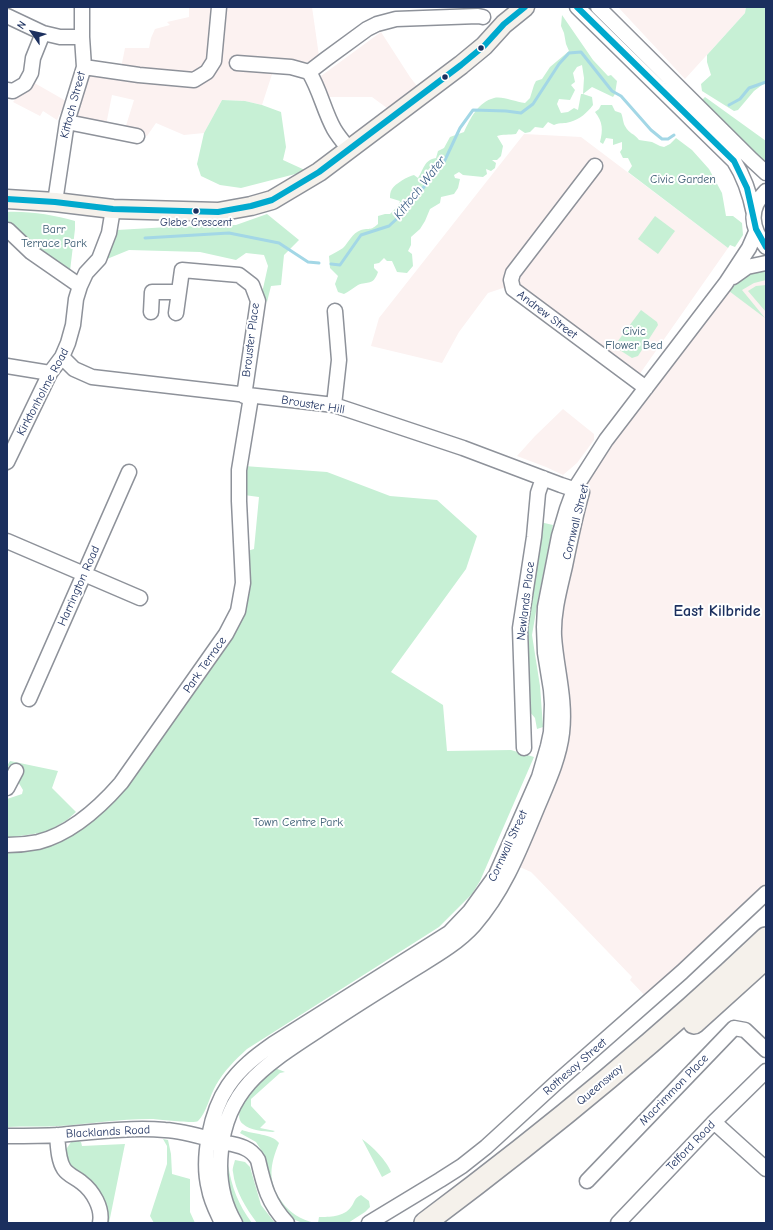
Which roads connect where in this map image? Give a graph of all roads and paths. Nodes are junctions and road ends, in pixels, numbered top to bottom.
1 (82, 7) edge
2 (219, 7) edge
3 (508, 7) edge
4 (525, 7) edge
5 (577, 7) edge
6 (598, 7) edge
7 (7, 16) edge
8 (484, 17) dead end
9 (504, 24) junction
10 (43, 33) junction
11 (82, 37) junction
12 (236, 63) dead end
13 (84, 67) junction
14 (309, 72) junction
15 (7, 90) edge
16 (67, 122) junction
17 (137, 136) dead end
18 (349, 149) junction
19 (595, 166) dead end
20 (766, 173) edge
21 (766, 191) edge
22 (7, 198) edge
23 (55, 202) junction
24 (113, 209) junction
25 (754, 214) junction
26 (756, 232) junction
27 (10, 237) edge
28 (766, 247) edge
29 (766, 263) edge
30 (726, 283) junction
31 (80, 286) junction
32 (179, 292) junction
33 (335, 310) dead end
34 (151, 312) dead end
35 (176, 313) dead end
36 (62, 357) junction
37 (7, 366) edge
38 (50, 373) junction
39 (646, 388) junction
40 (248, 396) junction
41 (334, 406) junction
42 (7, 462) edge
43 (129, 472) dead end
44 (543, 478) junction
45 (578, 491) junction
46 (7, 541) edge
47 (84, 575) junction
48 (140, 598) dead end
49 (29, 699) dead end
50 (524, 748) dead end
51 (16, 771) dead end
52 (7, 788) edge
53 (7, 845) edge
54 (766, 893) edge
55 (766, 938) edge
56 (766, 958) edge
57 (766, 1050) edge
58 (766, 1071) edge
59 (714, 1122) junction
60 (57, 1135) junction
61 (7, 1136) edge
62 (215, 1140) junction
63 (766, 1169) edge
64 (587, 1181) dead end
65 (100, 1223) edge
66 (222, 1223) edge
67 (235, 1223) edge
68 (287, 1223) edge
69 (369, 1223) edge
70 (425, 1223) edge
71 (450, 1223) edge
72 (618, 1223) edge

1 - 11 street, Kittoch Street
2 - 13 street
3 - 9 main road
4 - 9 main road
5 - 25 street
6 - 20 street
7 - 10 street
8 - 14 street
9 - 18 main road
10 - 11 street
10 - 15 street
11 - 13 street, Kittoch Street
12 - 14 street
13 - 16 street, Kittoch Street
14 - 18 street
16 - 17 street
16 - 23 street, Kittoch Street
18 - 24 main road
19 - 39 street, Andrew Street
21 - 25 street
22 - 23 main road
23 - 24 main road
24 - 31 street, Kirktonholme Road
25 - 26 street
26 - 28 street
26 - 30 street, Cornwall Street
27 - 31 street
29 - 30 street, Cornwall Street
30 - 39 street, Cornwall Street
31 - 36 street, Kirktonholme Road
32 - 34 street
32 - 35 street
32 - 40 street, Brouster Place
33 - 41 street
36 - 38 street, Kirktonholme Road
36 - 40 street, Brouster Hill
37 - 38 street
38 - 42 street, Kirktonholme Road
39 - 45 street, Cornwall Street
40 - 41 street, Brouster Hill
40 - 53 street, Park Terrace
41 - 44 street, Brouster Hill
43 - 47 street, Harrington Road
44 - 45 street, Brouster Hill
44 - 50 street, Newlands Place
45 - 62 street, Cornwall Street
46 - 47 street
47 - 48 street
47 - 49 street, Harrington Road
51 - 52 street
54 - 69 street, Rothesay Street
55 - 70 highway, Queensway
56 - 71 highway, Queensway
57 - 64 street, Macrimmon Place
58 - 59 street, Telford Road
59 - 63 street
59 - 72 street, Telford Road
60 - 61 street, Blacklands Road
60 - 62 street, Blacklands Road
60 - 65 street
62 - 66 street, Cornwall Street
62 - 67 street, Cornwall Street
62 - 68 street

